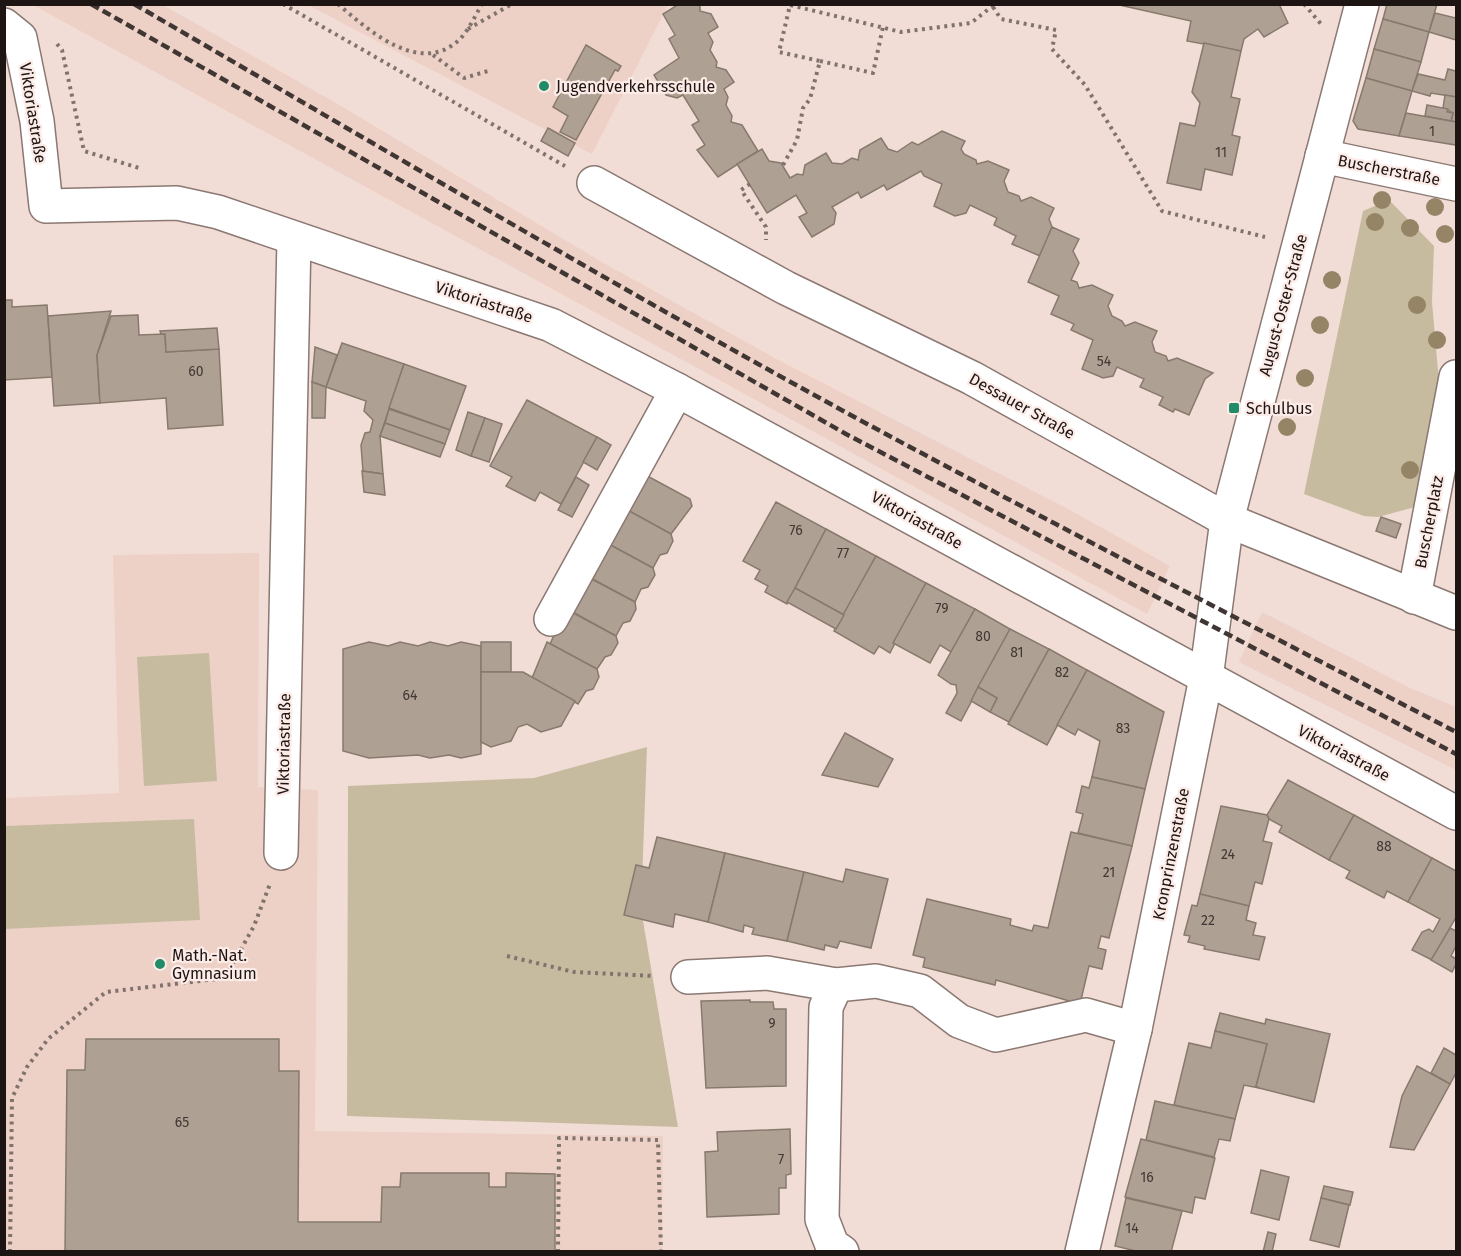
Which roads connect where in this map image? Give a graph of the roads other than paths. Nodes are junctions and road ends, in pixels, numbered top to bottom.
1 (1362, 4) edge
2 (4, 25) edge
3 (1322, 156) junction
4 (594, 183) road end
5 (1456, 184) edge
6 (294, 239) junction
7 (1456, 377) edge
8 (678, 390) junction
9 (1227, 520) junction
10 (1414, 597) junction
11 (1456, 613) edge
12 (551, 619) dead end
13 (1206, 678) junction
14 (1456, 813) edge
15 (281, 853) road end
16 (688, 977) road end
17 (836, 985) junction
18 (1135, 1029) junction
19 (842, 1251) edge
20 (1082, 1251) edge

1 - 3 street, August-Oster-Straße
2 - 6 street, Viktoriastraße
3 - 5 street, Buscherstraße
3 - 9 street, August-Oster-Straße
4 - 9 street, Dessauer Straße
6 - 8 street, Viktoriastraße
6 - 15 street, Viktoriastraße
7 - 10 street, Buscherplatz
8 - 12 street
8 - 13 street, Viktoriastraße
9 - 10 street, Dessauer Straße
9 - 13 street, August-Oster-Straße
10 - 11 street, Dessauer Straße
13 - 14 street, Viktoriastraße
13 - 18 street, Kronprinzenstraße
16 - 17 street
17 - 18 street
17 - 19 street
18 - 20 street, Kronprinzenstraße

